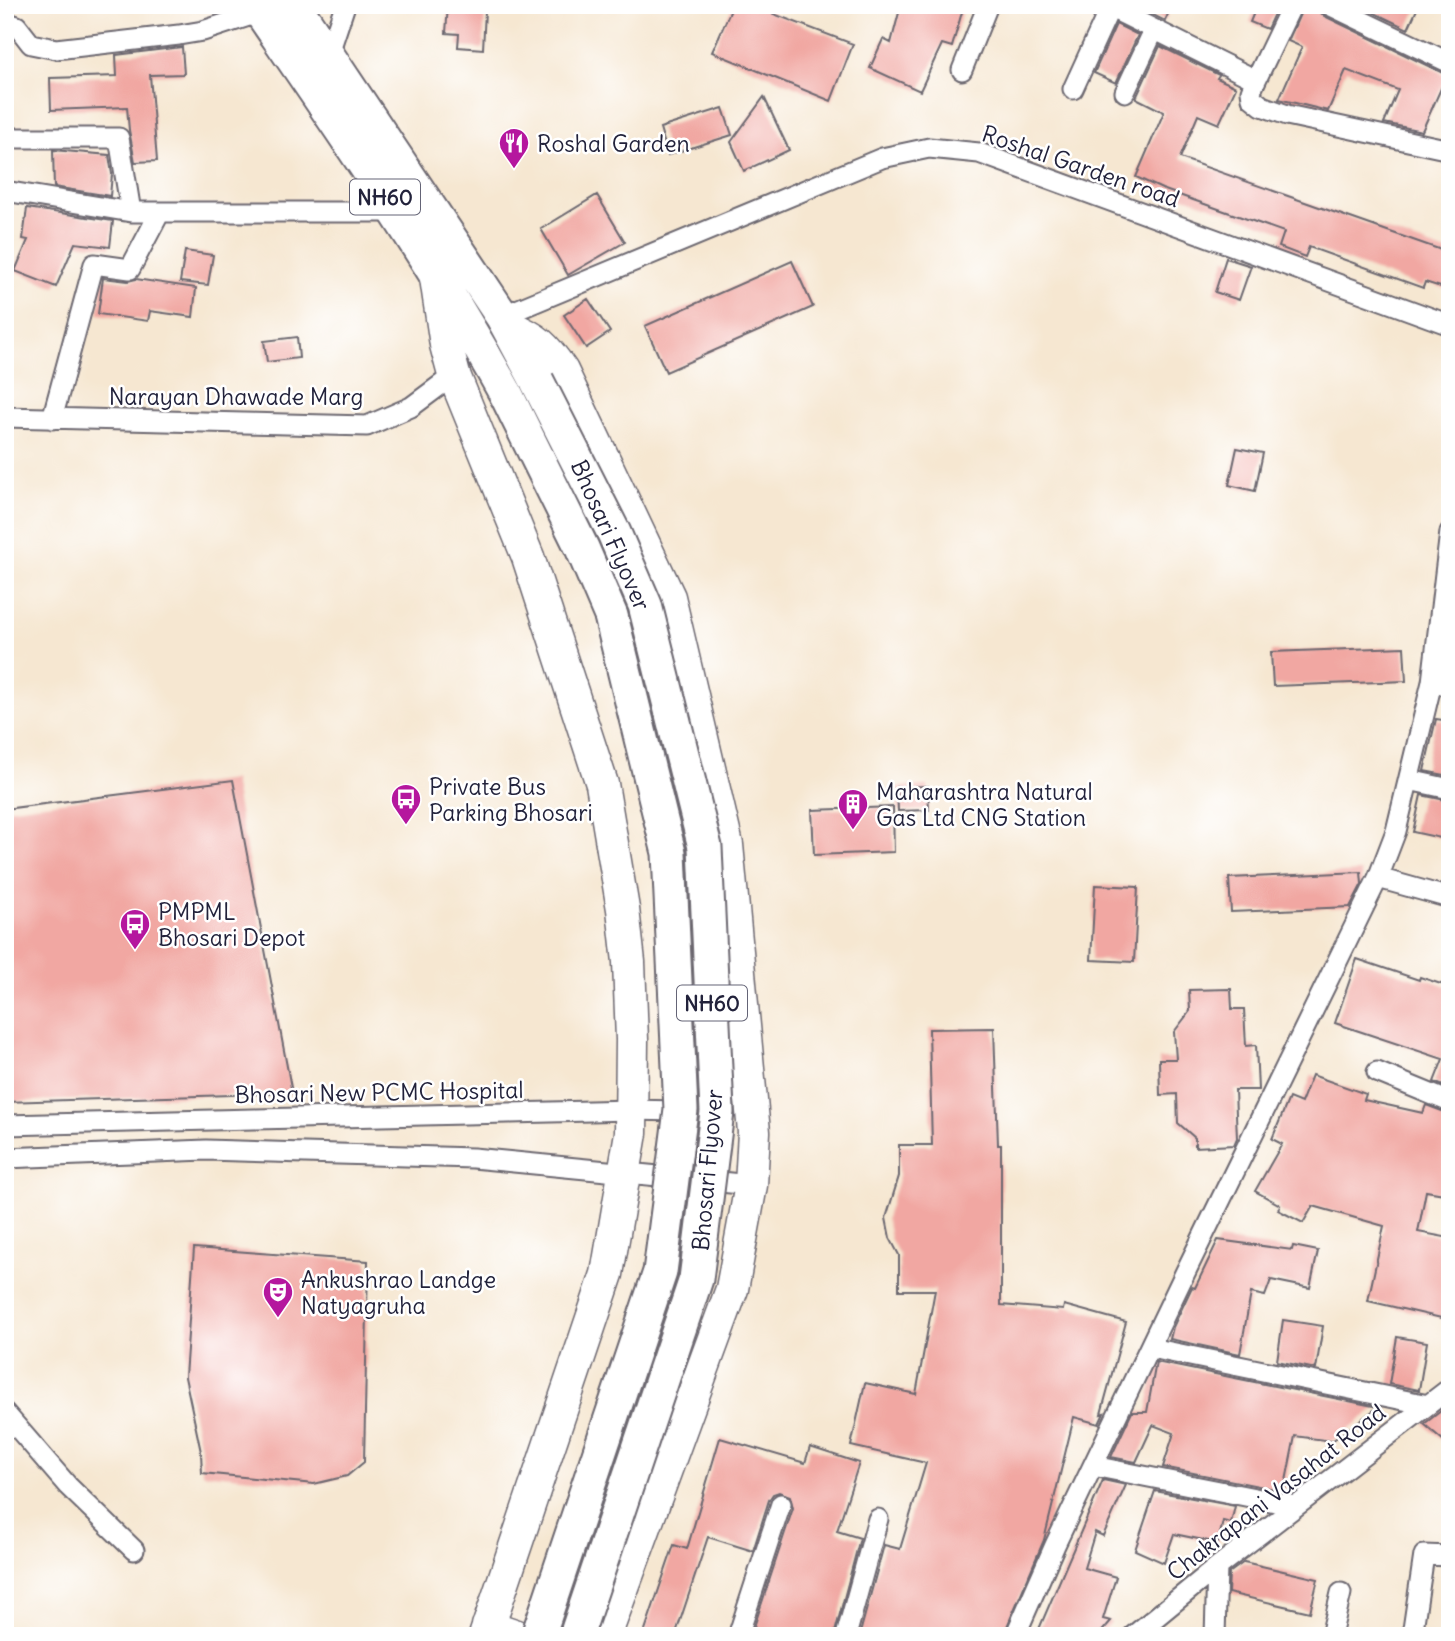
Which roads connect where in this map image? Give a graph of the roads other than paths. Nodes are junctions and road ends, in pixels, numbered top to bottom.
1 (294, 5) edge
2 (345, 5) edge
3 (989, 5) edge
4 (1292, 5) edge
5 (1329, 5) edge
6 (1107, 7) edge
7 (258, 9) edge
8 (5, 22) edge
9 (1154, 30) junction
10 (328, 56) junction
11 (1450, 63) edge
12 (962, 70) dead end
13 (1256, 80) junction
14 (1073, 89) dead end
15 (1125, 92) dead end
16 (5, 138) edge
17 (1450, 150) edge
18 (5, 191) edge
19 (131, 212) junction
20 (160, 212) junction
21 (395, 212) junction
22 (436, 278) junction
23 (505, 321) junction
24 (1450, 325) edge
25 (454, 375) junction
26 (5, 417) edge
27 (52, 419) junction
28 (1450, 532) edge
29 (1446, 587) edge
30 (1441, 684) edge
31 (1409, 780) junction
32 (1450, 789) edge
33 (1378, 878) junction
34 (1450, 898) edge
35 (1377, 1072) dead end
36 (1450, 1102) edge
37 (631, 1110) junction
38 (754, 1112) junction
39 (5, 1125) edge
40 (5, 1158) edge
41 (625, 1174) junction
42 (751, 1185) junction
43 (1151, 1348) junction
44 (1450, 1388) edge
45 (1428, 1405) junction
46 (5, 1413) edge
47 (1093, 1466) junction
48 (781, 1504) dead end
49 (1296, 1506) junction
50 (878, 1519) dead end
51 (134, 1550) dead end
52 (1450, 1556) edge
53 (1217, 1567) junction
54 (1341, 1593) dead end
55 (497, 1633) edge
56 (538, 1636) edge
57 (576, 1636) edge
58 (605, 1636) edge
59 (738, 1636) edge
60 (846, 1636) edge
61 (1015, 1636) edge
62 (1133, 1636) edge
63 (1215, 1636) edge
64 (1331, 1636) edge
65 (1412, 1636) edge

1 - 10 highway, NH60
2 - 10 street
3 - 12 street
4 - 13 street
5 - 11 street
6 - 9 street
6 - 14 street
7 - 8 street
7 - 21 highway, NH60
9 - 13 street
9 - 15 street
10 - 23 highway, NH60
13 - 17 street
16 - 19 street
18 - 19 street
19 - 20 street
20 - 21 street
20 - 27 street
21 - 22 highway, NH60
22 - 25 main road
22 - 56 highway, Bhosari Flyover / NH60, bridge
23 - 24 street, Roshal Garden road
23 - 38 main road
23 - 57 highway, Bhosari Flyover / NH60, bridge
25 - 27 street, Narayan Dhawade Marg
25 - 37 main road
26 - 27 street, Narayan Dhawade Marg
28 - 29 street
29 - 30 street
30 - 31 street
31 - 32 street
31 - 33 street
33 - 34 street
33 - 43 street
35 - 36 street
37 - 38 street, Bhosari New PCMC Hospital
37 - 39 street, Bhosari New PCMC Hospital
37 - 41 main road
38 - 42 main road
40 - 41 street
41 - 42 street
41 - 55 main road
42 - 58 main road
43 - 45 street
43 - 47 street
44 - 45 street, Chakrapani Vasahat Road
45 - 49 street, Chakrapani Vasahat Road
46 - 51 street
47 - 49 street
47 - 61 street
48 - 59 street
49 - 53 street, Chakrapani Vasahat Road
50 - 60 street
52 - 65 street
53 - 62 street, Chakrapani Vasahat Road
53 - 63 street
54 - 64 street

